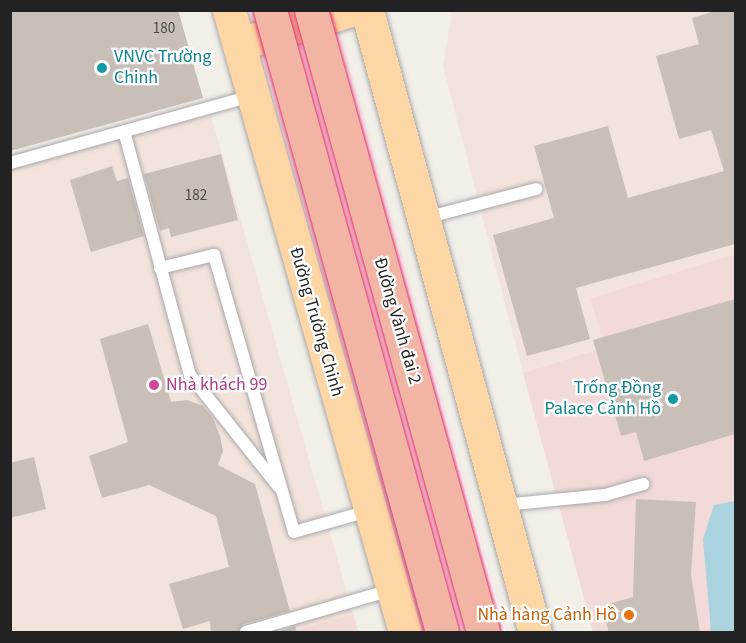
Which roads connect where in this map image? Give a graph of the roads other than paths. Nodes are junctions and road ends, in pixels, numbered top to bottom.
1 (229, 10) edge
2 (270, 10) edge
3 (311, 10) edge
4 (351, 10) edge
5 (367, 10) edge
6 (238, 45) junction
7 (252, 96) junction
8 (124, 131) junction
9 (10, 163) edge
10 (536, 189) dead end
11 (421, 219) junction
12 (160, 268) junction
13 (643, 484) dead end
14 (282, 492) junction
15 (502, 505) junction
16 (369, 510) junction
17 (392, 589) junction
18 (246, 633) edge
19 (405, 633) edge
20 (442, 633) edge
21 (483, 633) edge
22 (535, 633) edge

1 - 6 main road, Đường Trường Chinh
2 - 20 highway, bridge
3 - 21 highway, Đường Vành đai 2, bridge
4 - 6 main road
5 - 11 main road
6 - 7 main road, Đường Trường Chinh
7 - 8 lane
7 - 16 main road, Đường Trường Chinh
8 - 9 lane
8 - 12 lane
10 - 11 lane
11 - 15 main road
12 - 14 lane
12 - 14 lane
13 - 15 lane
14 - 16 lane
15 - 22 main road
16 - 17 main road, Đường Trường Chinh
17 - 18 lane
17 - 19 main road, Đường Trường Chinh

